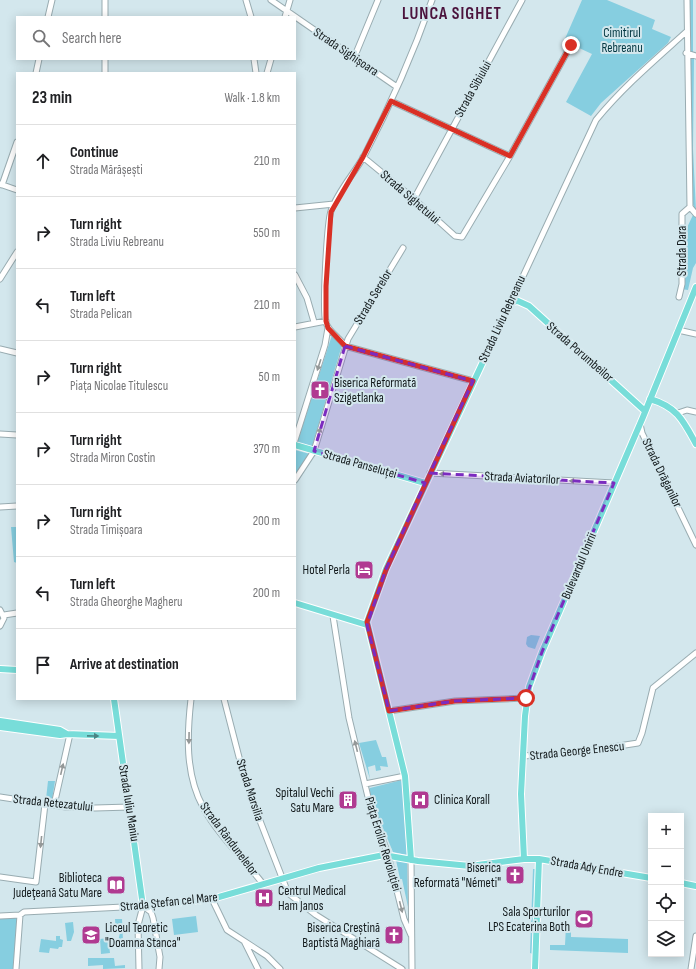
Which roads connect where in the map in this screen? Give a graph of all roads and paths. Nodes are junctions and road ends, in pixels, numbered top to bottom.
1 (52, 0) edge
2 (105, 0) edge
3 (246, 0) edge
4 (271, 0) edge
5 (290, 0) edge
6 (378, 0) edge
7 (432, 0) edge
8 (522, 0) edge
9 (686, 0) edge
10 (286, 11) junction
11 (48, 16) edge
12 (105, 16) edge
13 (251, 16) edge
14 (285, 16) edge
15 (293, 16) edge
16 (296, 18) edge
17 (686, 32) junction
18 (571, 45) dead end
19 (686, 53) junction
20 (696, 56) edge
21 (354, 58) junction
22 (39, 60) edge
23 (105, 60) edge
24 (254, 60) edge
25 (271, 60) edge
26 (36, 72) edge
27 (105, 72) edge
28 (256, 72) edge
29 (267, 72) edge
30 (397, 87) junction
31 (391, 101) junction
32 (451, 129) junction
33 (16, 145) edge
34 (510, 156) junction
35 (363, 157) junction
36 (1, 184) edge
37 (16, 190) edge
38 (414, 199) junction
39 (334, 204) junction
40 (690, 207) junction
41 (296, 208) edge
42 (696, 214) edge
43 (402, 248) dead end
44 (16, 254) edge
45 (296, 277) edge
46 (0, 279) edge
47 (696, 287) edge
48 (679, 297) dead end
49 (511, 302) junction
50 (326, 321) junction
51 (314, 322) junction
52 (296, 327) edge
53 (328, 328) junction
54 (678, 330) junction
55 (696, 334) edge
56 (345, 346) junction
57 (0, 349) edge
58 (16, 353) edge
59 (473, 381) junction
60 (650, 399) junction
61 (645, 411) junction
62 (696, 412) edge
63 (678, 413) junction
64 (640, 423) junction
65 (0, 434) edge
66 (16, 435) edge
67 (296, 437) edge
68 (696, 444) edge
69 (296, 445) edge
70 (314, 450) junction
71 (430, 473) junction
72 (296, 478) edge
73 (425, 483) junction
74 (614, 483) junction
75 (16, 506) edge
76 (0, 507) edge
77 (696, 545) edge
78 (296, 603) edge
79 (0, 610) edge
80 (16, 613) edge
81 (4, 615) junction
82 (333, 616) junction
83 (367, 625) junction
84 (0, 626) edge
85 (696, 652) edge
86 (0, 669) edge
87 (16, 670) edge
88 (526, 698) junction
89 (114, 700) edge
90 (191, 700) edge
91 (224, 700) edge
92 (389, 711) junction
93 (0, 721) edge
94 (0, 727) edge
95 (68, 734) junction
96 (119, 736) junction
97 (523, 756) junction
98 (405, 776) junction
99 (365, 784) junction
100 (0, 797) edge
101 (45, 804) junction
102 (54, 805) junction
103 (130, 807) junction
104 (388, 855) junction
105 (524, 859) junction
106 (410, 860) junction
107 (539, 860) junction
108 (0, 877) edge
109 (648, 878) edge
110 (282, 879) junction
111 (262, 884) junction
112 (684, 884) edge
113 (696, 886) edge
114 (212, 899) junction
115 (143, 906) junction
116 (22, 914) junction
117 (0, 916) edge
118 (411, 935) junction
119 (696, 936) edge
120 (244, 940) junction
121 (260, 952) junction
122 (254, 958) junction
123 (16, 969) edge
124 (138, 969) edge
125 (159, 969) edge
126 (258, 969) edge
127 (280, 969) edge
128 (402, 969) edge
129 (412, 969) edge
130 (535, 969) edge
131 (691, 969) edge

1 - 11 street
2 - 12 street
3 - 13 street
4 - 10 street, Strada Sighișoara
5 - 10 street
6 - 21 street
7 - 30 street
8 - 32 street, Strada Sibiului
9 - 17 street, Strada Dara
10 - 14 street
10 - 15 street, Strada Sighișoara
16 - 21 street, Strada Sighișoara
17 - 19 street, Strada Dara
17 - 49 street, Strada Liviu Rebreanu
18 - 34 street
19 - 20 street
19 - 40 street, Strada Dara
21 - 30 street, Strada Sighișoara
22 - 26 street
23 - 27 street
24 - 28 street
25 - 29 street
30 - 31 street
31 - 32 street
31 - 35 street
32 - 34 street
32 - 38 street, Strada Sibiului
33 - 36 street
34 - 38 street, Strada Sighetului
35 - 38 street, Strada Sighetului
35 - 39 street
36 - 37 street
39 - 41 street
39 - 50 street
40 - 42 street, Strada Dara
40 - 48 street, Strada Dara
43 - 56 street, Strada Serelor
44 - 46 street
45 - 51 street
47 - 54 main road, Bulevardul Unirii
49 - 59 main road, Strada Liviu Rebreanu
49 - 61 main road, Strada Porumbeilor
50 - 51 street
50 - 53 street
51 - 52 street
53 - 56 street
53 -> 67 street
54 - 55 street
54 - 60 main road, Bulevardul Unirii
56 - 59 street
70 -> 56 street, Strada Serelor
57 - 58 street
59 - 71 main road, Strada Liviu Rebreanu
60 - 61 main road, Bulevardul Unirii
60 - 63 main road
61 - 64 main road, Bulevardul Unirii
62 - 63 street
63 - 68 main road
64 - 74 main road, Bulevardul Unirii
64 - 77 street, Strada Drăganilor
65 - 66 street
69 - 70 main road, Strada Panseluței
70 - 72 street, Strada Serelor
70 - 73 main road, Strada Panseluței
71 - 73 main road, Strada Liviu Rebreanu
74 -> 71 street, Strada Aviatorilor
73 - 83 main road, Strada Liviu Rebreanu
74 - 88 main road, Bulevardul Unirii
75 - 76 street
78 - 82 main road
79 - 81 street
80 - 81 street
81 - 84 street
82 - 83 main road
99 -> 82 street
83 - 92 main road
85 - 97 street, Strada George Enescu
86 - 87 main road
88 - 92 street
88 - 97 main road, Bulevardul Unirii
89 - 96 main road, Strada Iuliu Maniu
90 -> 111 street, Strada Rândunelelor
91 - 110 street, Strada Marsilia
92 - 98 main road
93 - 95 main road
94 - 95 main road
95 -> 96 main road
102 -> 95 street
96 - 103 main road, Strada Iuliu Maniu
97 - 105 main road, Bulevardul Unirii
98 - 99 street, Piața Eroilor Revoluției
98 - 106 main road, Piața Eroilor Revoluției
99 - 104 street, Piața Eroilor Revoluției
100 - 101 street, Strada Retezatului
101 - 102 street, Strada Retezatului
101 -> 108 street
102 - 103 street, Strada Retezatului
103 - 115 main road, Strada Iuliu Maniu
104 - 106 main road, Strada Ștefan cel Mare
104 - 110 main road, Strada Ștefan cel Mare
104 -> 118 street, Piața Eroilor Revoluției
105 - 106 main road, Strada Ștefan cel Mare
105 - 107 main road, Strada Ady Endre
106 - 118 street, Piața Eroilor Revoluției
107 - 109 main road, Strada Ady Endre
107 - 130 main road
110 - 111 main road, Strada Ștefan cel Mare
110 - 128 street, Strada Marsilia
111 - 114 main road, Strada Ștefan cel Mare
112 - 113 main road
114 - 115 main road, Strada Ștefan cel Mare
114 - 120 street
115 - 116 street, Strada Ștefan cel Mare
115 - 124 street
115 - 125 street
116 - 117 street, Strada Ștefan cel Mare
116 - 123 street
118 - 129 street, Piața Eroilor Revoluției
119 - 131 street
120 - 121 street
120 - 122 street
121 - 122 street
121 - 127 street
122 - 126 street

